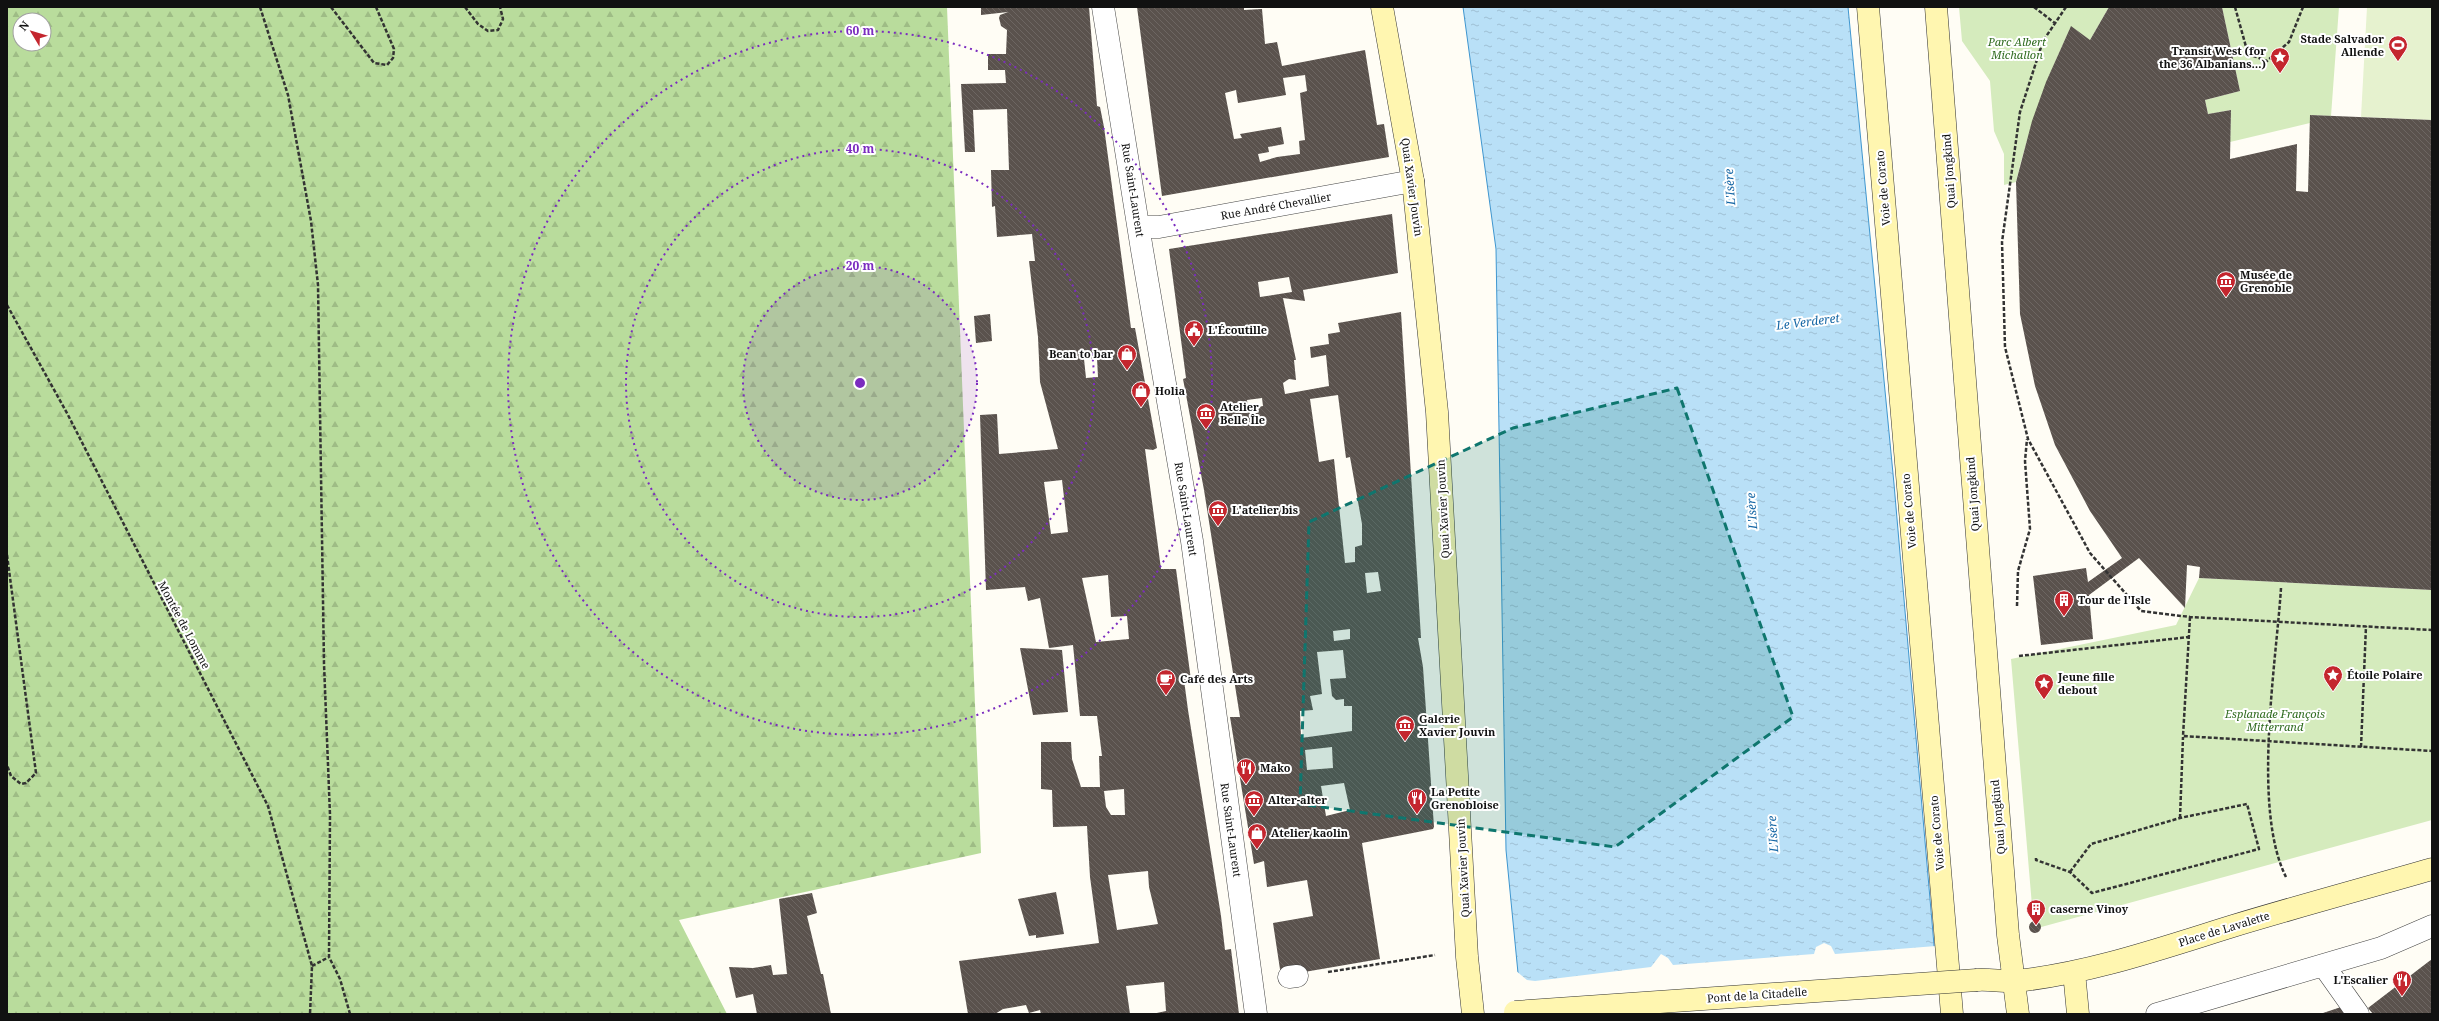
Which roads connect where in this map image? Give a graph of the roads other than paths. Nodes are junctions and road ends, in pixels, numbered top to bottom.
1 (1103, 7) edge
2 (1382, 7) edge
3 (1868, 7) edge
4 (1936, 7) edge
5 (1412, 182) junction
6 (1140, 227) junction
7 (2432, 869) edge
8 (2432, 926) edge
9 (2324, 966) junction
10 (2074, 972) junction
11 (2014, 981) junction
12 (1508, 1013) edge
13 (1256, 1014) edge
14 (1473, 1014) edge
15 (1952, 1014) edge
16 (2018, 1014) edge
17 (2078, 1014) edge
18 (2157, 1014) edge
19 (2358, 1014) edge

1 - 6 street, Rue Saint-Laurent
2 - 5 main road, Quai Xavier Jouvin
3 - 15 main road, Voie de Corato
4 - 11 main road, Quai Jongkind
5 - 6 street, Rue André Chevallier
5 - 14 main road, Quai Xavier Jouvin
6 - 13 street, Rue Saint-Laurent
7 - 10 main road, Place de Lavalette
8 - 9 street
9 - 18 street
9 - 19 street
10 - 11 main road, Place de Lavalette
10 - 17 main road
11 - 12 main road, Pont de la Citadelle, bridge
11 - 16 main road, Quai Jongkind

